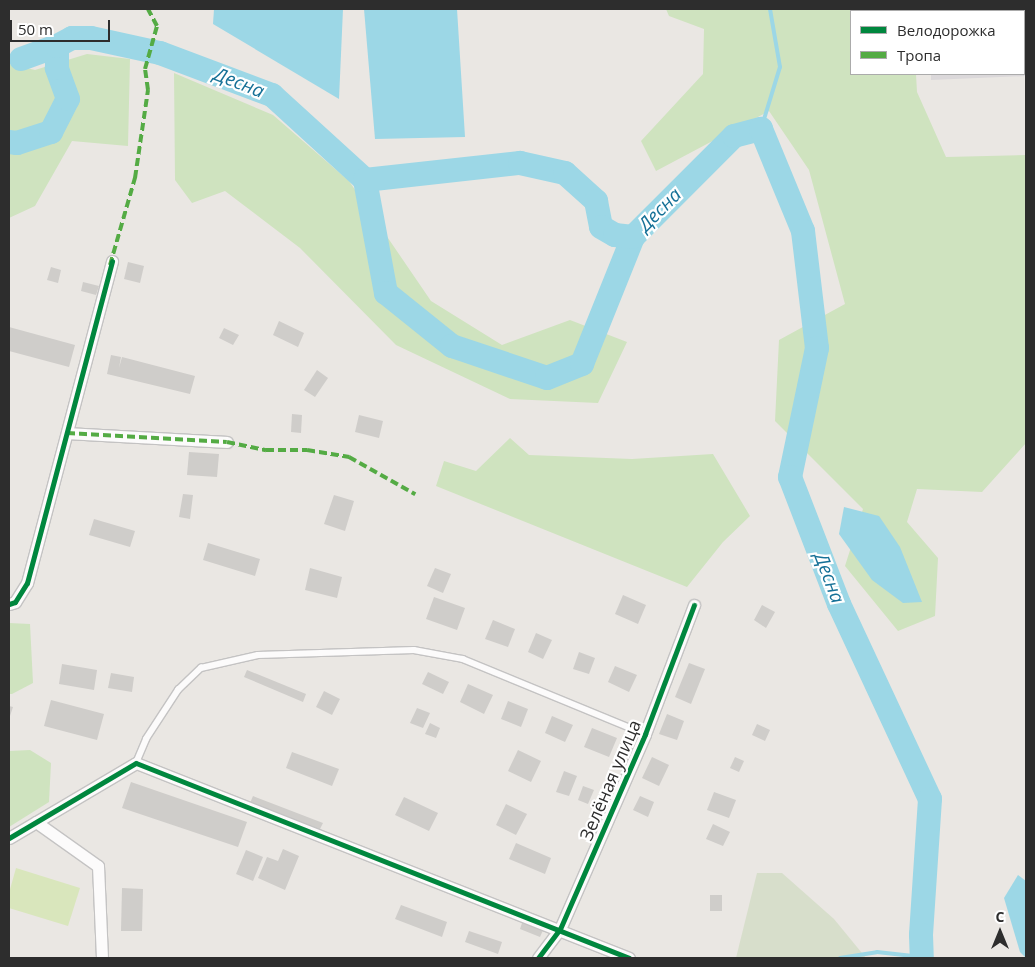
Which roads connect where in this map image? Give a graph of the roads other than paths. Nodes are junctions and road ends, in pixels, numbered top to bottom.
1 (112, 261) dead end
2 (67, 433) junction
3 (227, 442) dead end
4 (9, 604) edge
5 (694, 605) dead end
6 (645, 734) junction
7 (136, 763) junction
8 (36, 822) junction
9 (9, 838) edge
10 (560, 929) junction
11 (102, 958) edge
12 (538, 958) edge
13 (628, 958) edge

1 - 2 street
2 - 3 street
2 - 4 street
5 - 6 street, Зелёная улица
6 - 7 lane
6 - 10 street, Зелёная улица
7 - 8 street
7 - 10 street
8 - 9 street
8 - 11 street
10 - 12 street, Зелёная улица
10 - 13 street

